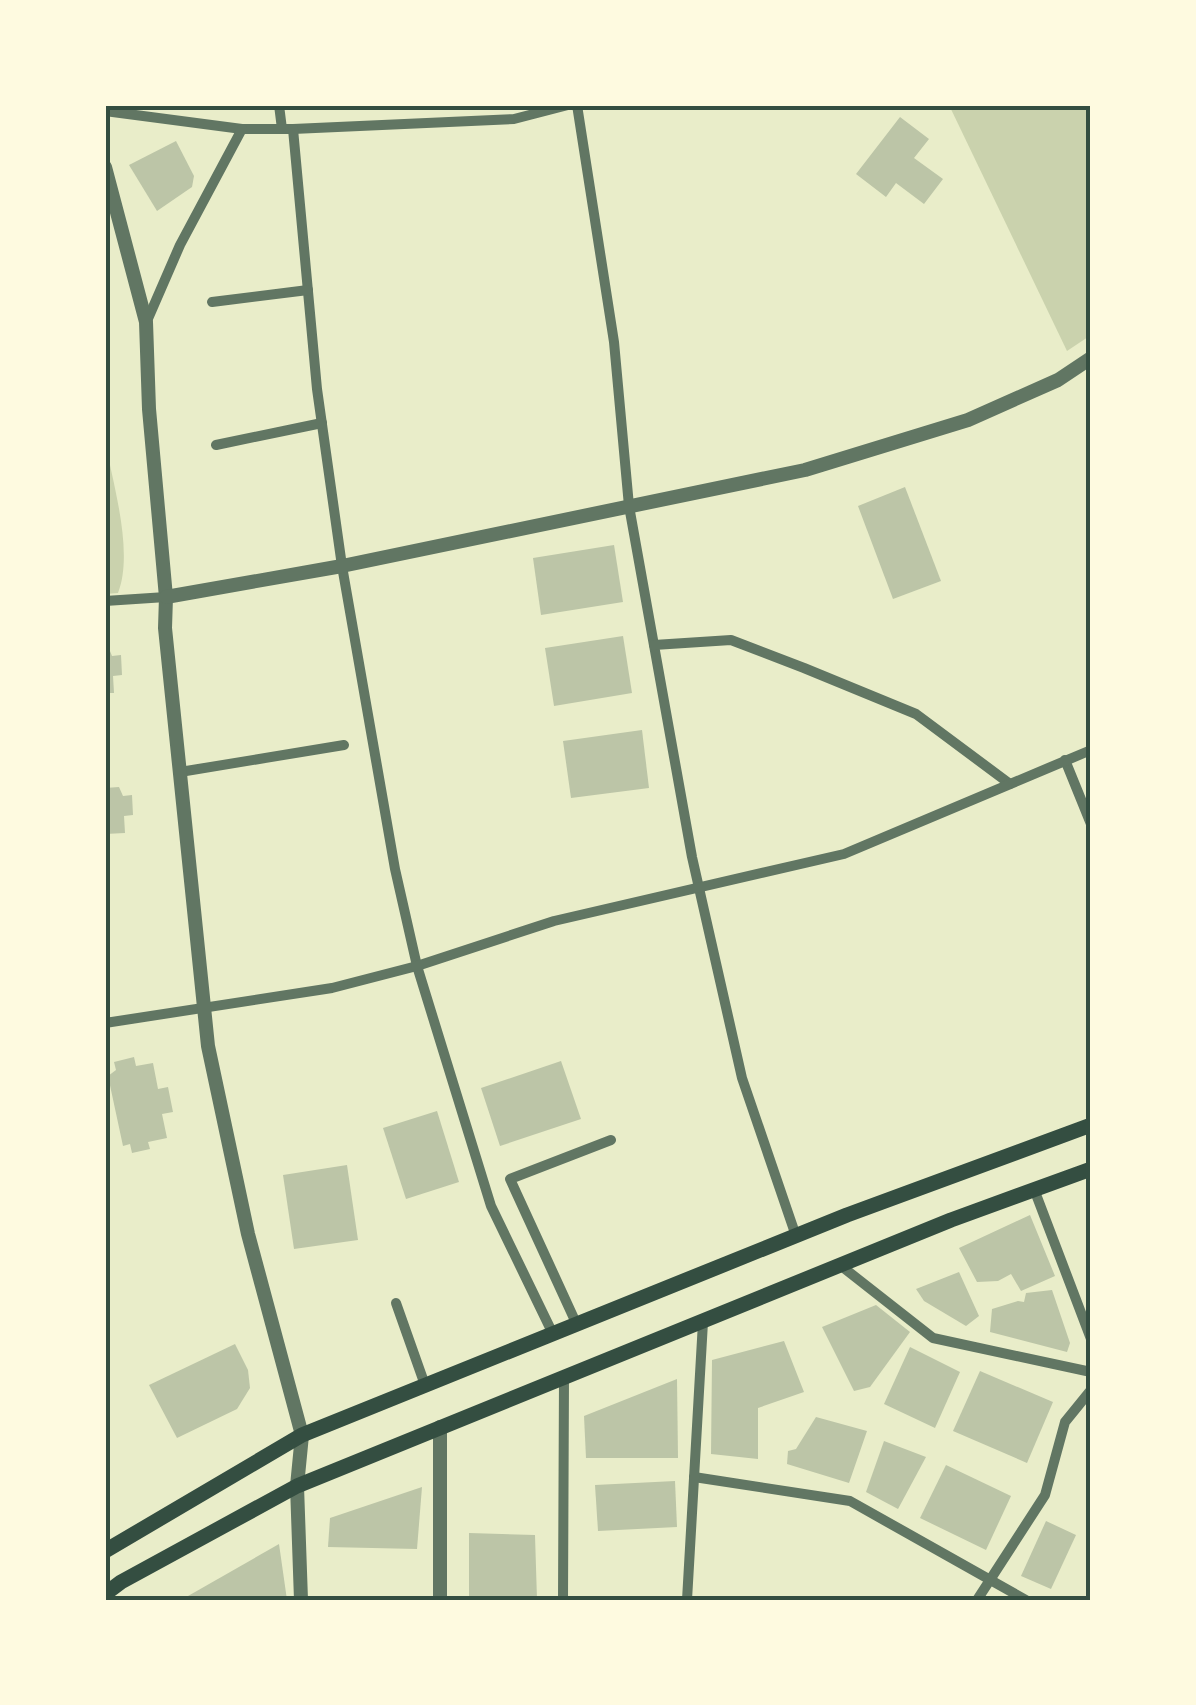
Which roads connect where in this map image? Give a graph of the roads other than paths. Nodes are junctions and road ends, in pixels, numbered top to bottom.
1 (279, 105) edge
2 (568, 105) edge
3 (576, 105) edge
4 (105, 111) edge
5 (242, 129) junction
6 (288, 129) junction
7 (105, 167) edge
8 (308, 290) junction
9 (212, 302) dead end
10 (146, 322) junction
11 (1091, 358) edge
12 (322, 423) junction
13 (216, 445) dead end
14 (629, 506) junction
15 (342, 566) junction
16 (166, 598) junction
17 (105, 601) edge
18 (654, 644) junction
19 (344, 745) dead end
20 (1091, 750) edge
21 (1066, 760) junction
22 (180, 772) junction
23 (1010, 784) junction
24 (1091, 824) edge
25 (699, 887) junction
26 (417, 966) junction
27 (204, 1009) junction
28 (105, 1023) edge
29 (1091, 1125) edge
30 (612, 1140) dead end
31 (1091, 1169) edge
32 (1034, 1189) junction
33 (796, 1236) junction
34 (840, 1266) junction
35 (396, 1303) dead end
36 (704, 1322) junction
37 (577, 1324) junction
38 (553, 1334) junction
39 (1091, 1339) edge
40 (1091, 1372) edge
41 (564, 1378) junction
42 (425, 1385) junction
43 (1091, 1390) edge
44 (440, 1427) junction
45 (302, 1434) junction
46 (694, 1477) junction
47 (297, 1486) junction
48 (105, 1551) edge
49 (990, 1579) junction
50 (105, 1594) edge
51 (301, 1600) edge
52 (440, 1600) edge
53 (562, 1600) edge
54 (687, 1600) edge
55 (977, 1600) edge
56 (1026, 1600) edge

1 - 6 street
2 - 6 street
3 - 14 street
4 - 5 street
5 - 6 street
5 - 10 street
6 - 8 street
7 - 10 street
8 - 9 street
8 - 12 street
10 - 16 street
11 - 14 street
12 - 13 street
12 - 15 street
14 - 15 street
14 - 18 street
15 - 16 street
15 - 26 street
16 - 17 street
16 - 22 street
18 - 23 street
18 - 25 street
19 - 22 street
20 - 21 street
21 - 23 street
21 - 24 street
22 - 27 street
23 - 25 street
25 - 26 street
25 - 33 street
26 - 27 street
26 - 38 street
27 - 28 street
27 - 45 street
29 - 33 main road
30 - 37 street
31 - 32 main road
32 - 34 main road
32 - 39 street
33 - 37 main road
34 - 36 main road
34 - 40 street
35 - 42 street
36 - 41 main road
36 - 46 street
37 - 38 main road
38 - 42 main road
41 - 44 main road
41 - 53 street
42 - 45 main road
43 - 49 street
44 - 47 main road
44 - 52 street
45 - 47 street
45 - 48 main road
46 - 49 street
46 - 54 street
47 - 50 main road
47 - 51 street
49 - 55 street
49 - 56 street

